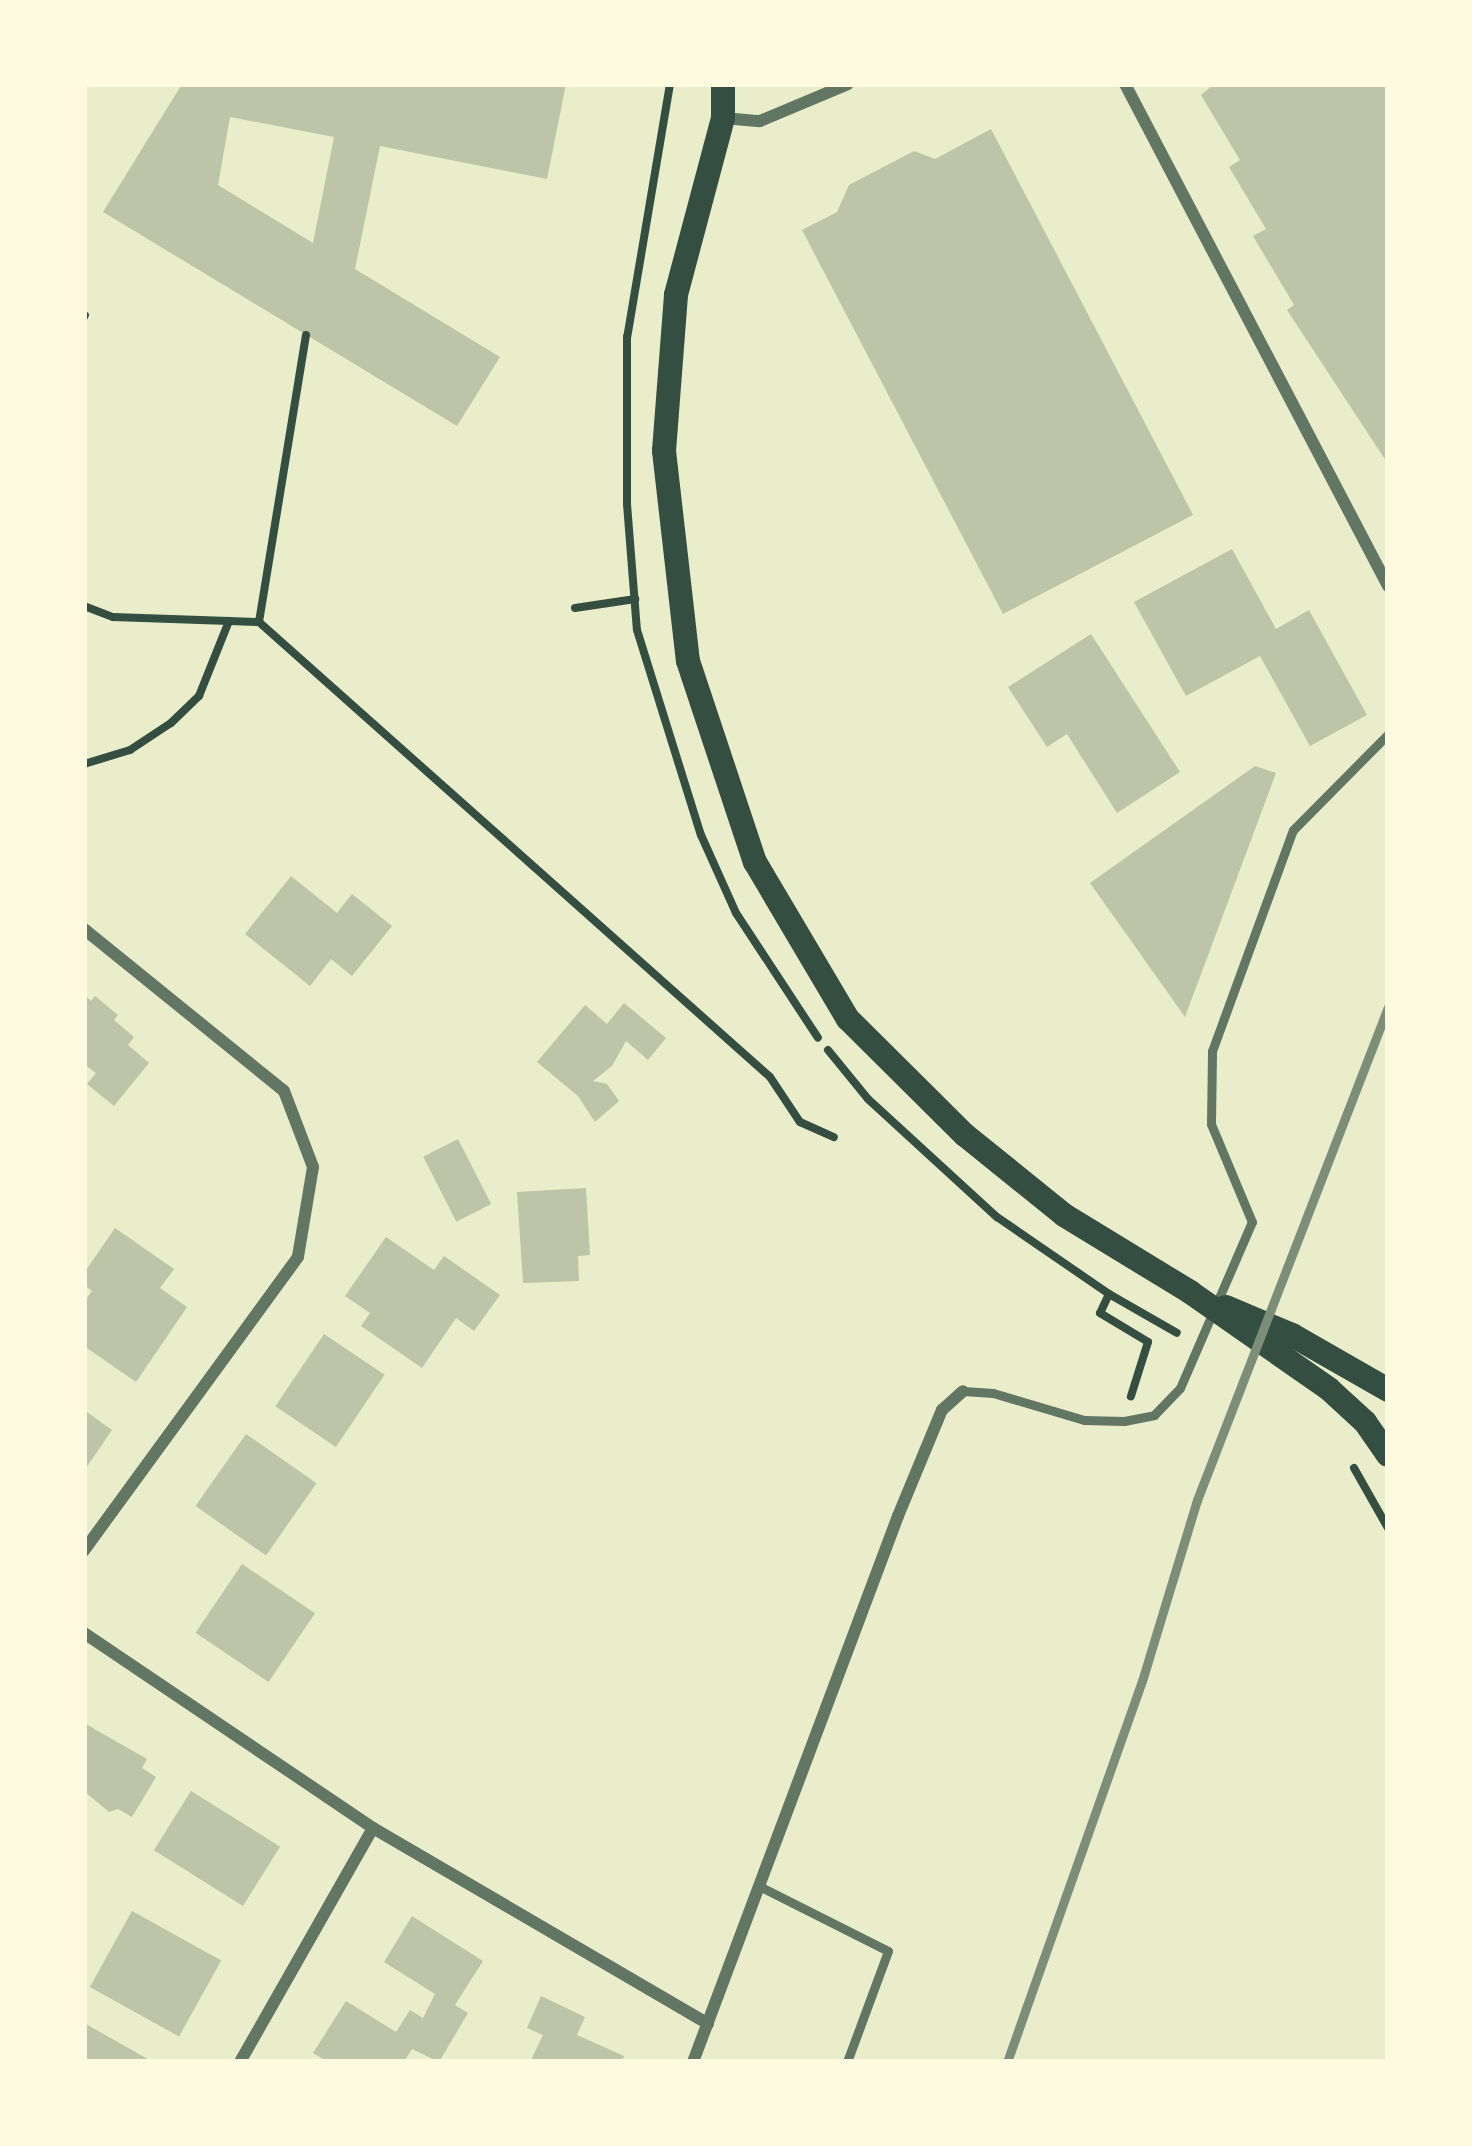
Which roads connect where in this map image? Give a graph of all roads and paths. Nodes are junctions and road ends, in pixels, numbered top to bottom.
1 (670, 84) edge
2 (723, 84) edge
3 (848, 84) edge
4 (1125, 84) edge
5 (668, 106) dead end
6 (723, 118) junction
7 (306, 335) dead end
8 (1388, 586) edge
9 (634, 599) dead end
10 (84, 606) edge
11 (575, 608) dead end
12 (229, 621) junction
13 (259, 622) junction
14 (1388, 734) edge
15 (84, 764) edge
16 (84, 929) edge
17 (868, 1099) dead end
18 (834, 1137) dead end
19 (1190, 1292) junction
20 (1109, 1294) junction
21 (1191, 1340) dead end
22 (963, 1390) joint
23 (1388, 1390) edge
24 (1124, 1421) junction
25 (1388, 1455) edge
26 (1349, 1460) dead end
27 (1388, 1528) edge
28 (84, 1551) edge
29 (84, 1634) edge
30 (373, 1828) junction
31 (758, 1886) junction
32 (708, 2024) junction
33 (240, 2062) edge
34 (693, 2062) edge
35 (848, 2062) edge

1 - 5 path
2 - 6 main road
3 - 6 street
4 - 8 street
6 - 19 main road
7 - 13 path
9 - 11 path
10 - 12 path
12 - 13 path
12 - 15 path
13 - 18 path
14 - 24 lane
16 - 28 street
17 - 20 path
19 - 23 main road
19 - 25 main road
20 - 21 path
20 - 24 path
22 - 24 lane
22 - 31 street
26 - 27 path
29 - 30 street
30 - 32 street
30 - 33 street
31 - 32 street
31 - 35 lane
32 - 34 street

